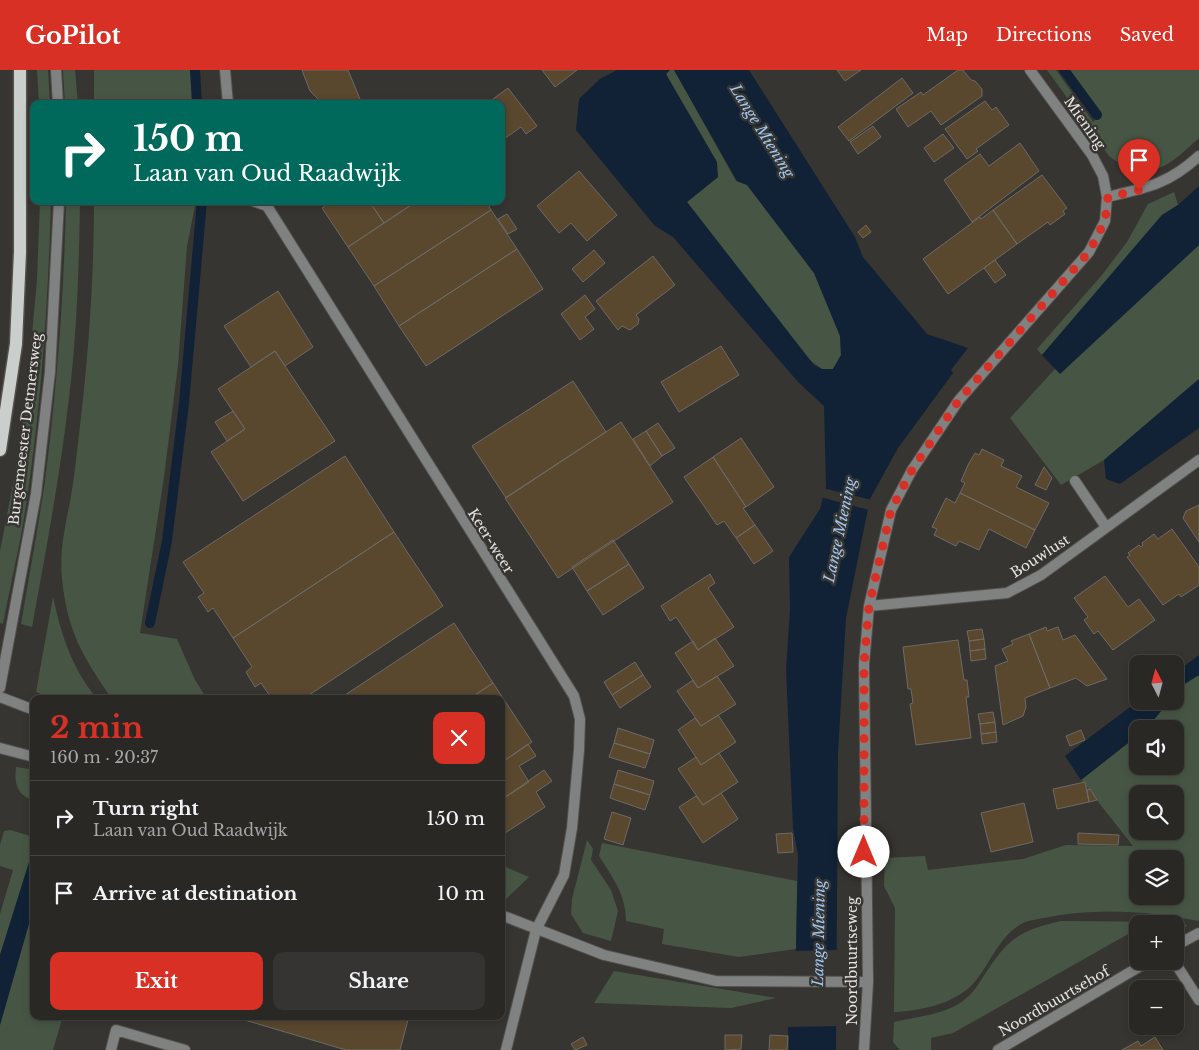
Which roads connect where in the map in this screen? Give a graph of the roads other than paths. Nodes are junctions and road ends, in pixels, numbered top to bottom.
1 (20, 70) edge
2 (56, 70) edge
3 (225, 70) edge
4 (1030, 70) edge
5 (58, 100) edge
6 (228, 100) edge
7 (1199, 156) edge
8 (1108, 197) junction
9 (59, 205) edge
10 (264, 205) edge
11 (0, 450) edge
12 (1199, 460) edge
13 (1075, 482) dead end
14 (1106, 527) junction
15 (869, 606) junction
16 (0, 688) edge
17 (0, 697) edge
18 (30, 708) edge
19 (0, 748) edge
20 (30, 756) edge
21 (505, 917) edge
22 (536, 930) junction
23 (1199, 933) edge
24 (1184, 941) edge
25 (1134, 970) edge
26 (1180, 970) edge
27 (868, 982) junction
28 (1199, 1000) edge
29 (110, 1050) edge
30 (185, 1050) edge
31 (506, 1050) edge
32 (864, 1050) edge
33 (998, 1050) edge

1 - 11 main road, Burgemeester Detmersweg
2 - 5 street
3 - 6 street
4 - 8 street, Miening
7 - 8 street
8 - 15 street, Noordbuurtseweg
9 - 16 street, Burgemeester Detmersweg
10 - 22 street, Keer-weer
12 - 14 street, Bouwlust
13 - 14 street
14 - 15 street, Bouwlust
15 - 27 street, Noordbuurtseweg
17 - 18 street
19 - 20 street
21 - 22 street
22 - 27 street
22 - 31 street, Keer-weer
23 - 24 street
25 - 33 street, Noordbuurtsehof
26 - 28 street
27 - 32 street, Noordbuurtseweg
29 - 30 street

